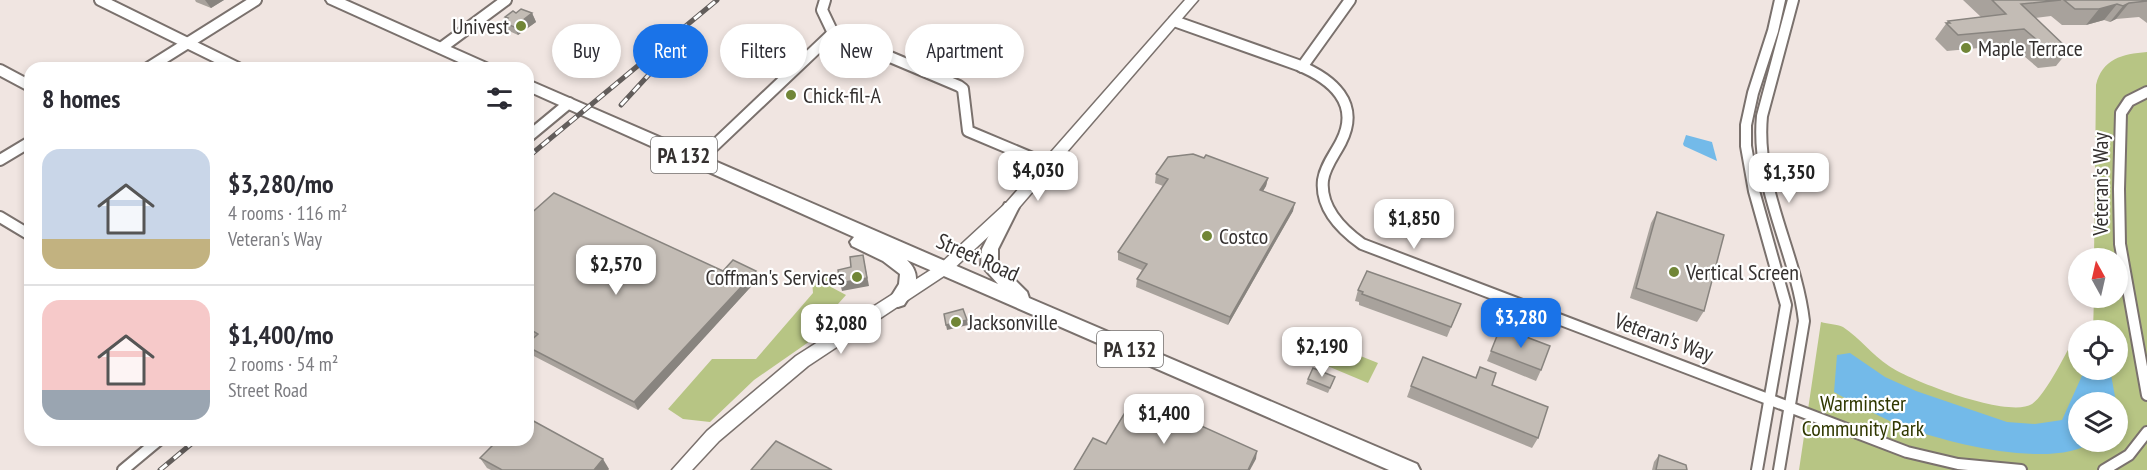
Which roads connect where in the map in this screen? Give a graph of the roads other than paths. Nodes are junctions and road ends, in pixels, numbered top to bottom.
1 (100, 0) edge
2 (256, 0) edge
3 (333, 0) edge
4 (506, 0) edge
5 (825, 0) edge
6 (1192, 0) edge
7 (1350, 0) edge
8 (1780, 0) edge
9 (1794, 0) edge
10 (1174, 21) junction
11 (829, 24) edge
12 (819, 42) edge
13 (188, 43) junction
14 (441, 48) junction
15 (893, 56) edge
16 (158, 62) edge
17 (226, 62) edge
18 (472, 62) edge
19 (1302, 67) junction
20 (0, 70) edge
21 (24, 83) edge
22 (534, 88) edge
23 (2147, 93) edge
24 (568, 103) junction
25 (534, 132) edge
26 (24, 146) edge
27 (0, 160) edge
28 (698, 161) junction
29 (1049, 165) junction
30 (799, 206) junction
31 (1011, 207) junction
32 (0, 217) edge
33 (24, 231) edge
34 (945, 268) junction
35 (898, 300) junction
36 (1030, 305) junction
37 (2147, 395) edge
38 (1768, 398) junction
39 (1789, 406) junction
40 (2147, 432) edge
41 (152, 446) edge
42 (123, 470) edge
43 (681, 470) edge
44 (1410, 470) edge
45 (1757, 470) edge
46 (1779, 470) edge
47 (2021, 470) edge
48 (2104, 470) edge

1 - 13 street
2 - 13 street
3 - 14 main road
4 - 14 street
5 - 11 street
6 - 10 main road
7 - 19 street
8 - 38 street
9 - 39 street
10 - 19 street, Veteran's Way
10 - 29 main road
12 - 28 street
13 - 16 street
13 - 17 street
14 - 18 main road
15 - 29 street
19 - 38 street, Veteran's Way
20 - 21 street
22 - 24 main road, Street Road / PA 132
23 - 37 street, Veteran's Way
24 - 25 street
24 - 28 main road, Street Road / PA 132
26 - 27 street
28 - 30 main road, Street Road / PA 132
29 - 31 main road
30 - 34 main road, Street Road / PA 132
30 - 35 main road
31 - 34 main road
31 - 36 main road
32 - 33 street
34 - 35 main road
34 - 36 main road, Street Road / PA 132
35 - 43 main road
36 - 44 main road, Street Road / PA 132
38 - 39 street, Veteran's Way
38 - 45 street
39 - 46 street
39 - 47 street, Veteran's Way
40 - 48 street
41 - 42 street

